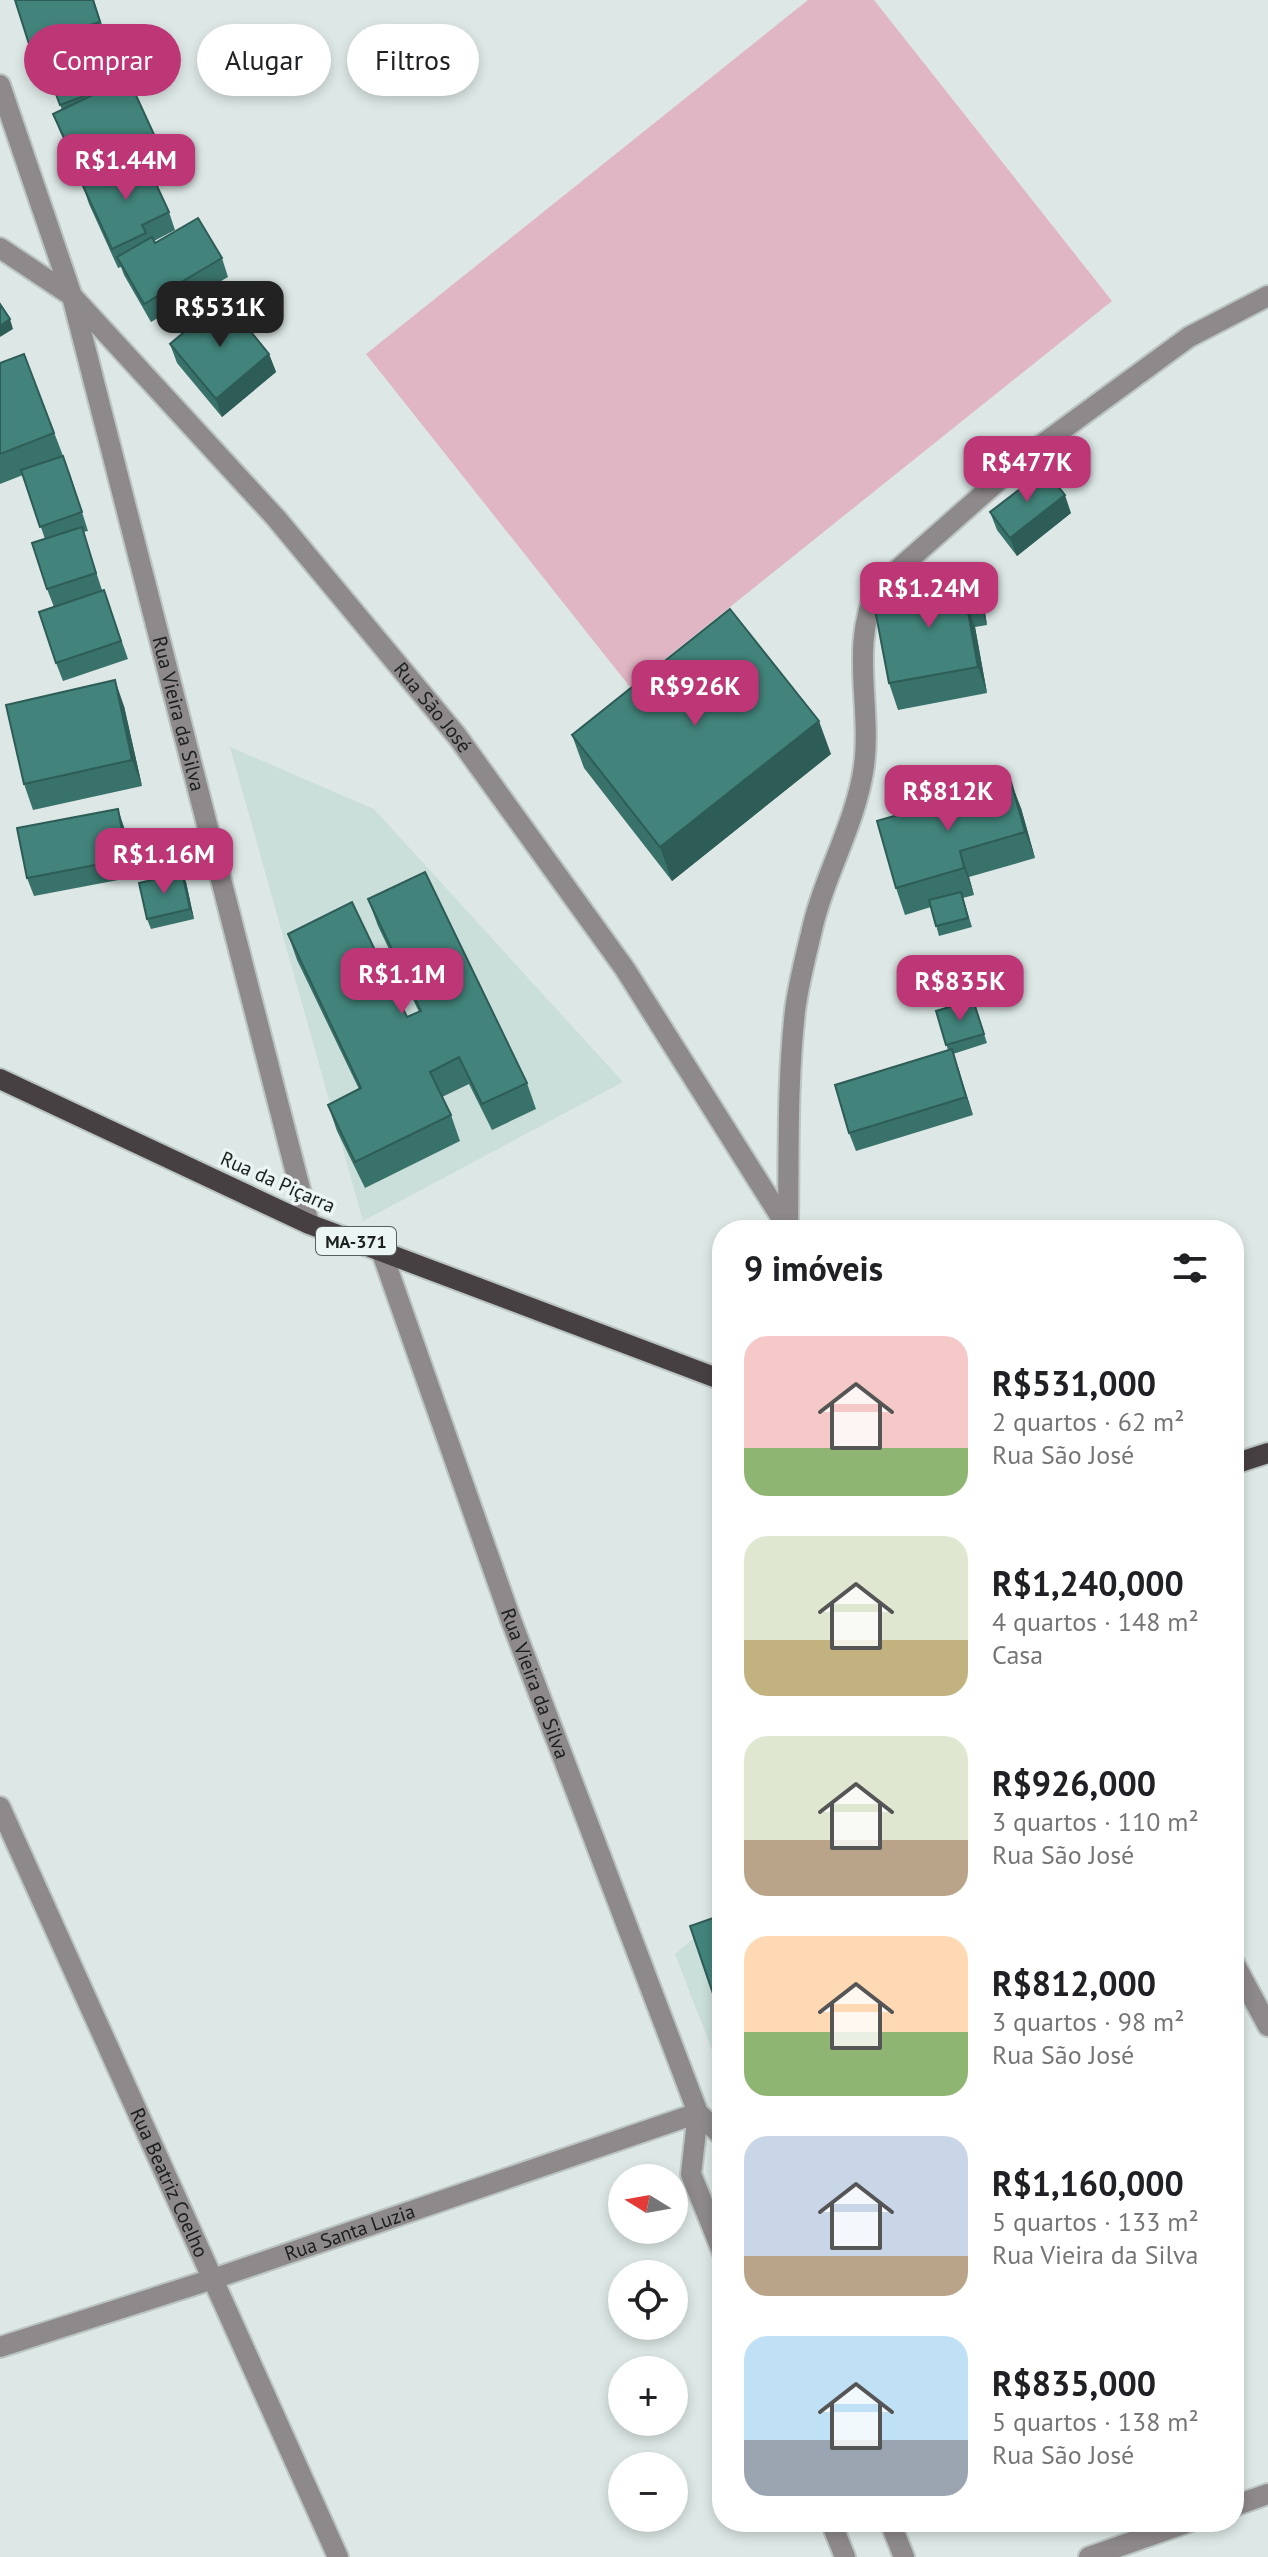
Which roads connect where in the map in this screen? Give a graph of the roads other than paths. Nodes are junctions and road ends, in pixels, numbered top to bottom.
1 (0, 85) edge
2 (0, 248) edge
3 (72, 296) junction
4 (1268, 296) edge
5 (0, 1079) edge
6 (782, 1220) edge
7 (788, 1220) edge
8 (309, 1224) junction
9 (381, 1250) junction
10 (712, 1376) edge
11 (1268, 1453) edge
12 (1244, 1461) edge
13 (0, 1807) edge
14 (1244, 1982) edge
15 (1268, 2026) edge
16 (698, 2113) junction
17 (712, 2126) edge
18 (712, 2226) edge
19 (213, 2279) junction
20 (0, 2347) edge
21 (1268, 2494) edge
22 (1244, 2502) edge
23 (835, 2532) edge
24 (894, 2532) edge
25 (1160, 2532) edge
26 (338, 2557) edge
27 (845, 2557) edge
28 (904, 2557) edge
29 (1089, 2557) edge

1 - 3 street, Rua Vieira da Silva
2 - 3 street, Rua São José
3 - 6 street, Rua São José
3 - 8 street, Rua Vieira da Silva
4 - 7 street
5 - 8 main road, Rua da Piçarra / MA-371
8 - 9 main road, Rua da Piçarra / MA-371
9 - 10 main road, Rua da Piçarra / MA-371
9 - 16 street, Rua Vieira da Silva
11 - 12 main road
13 - 19 street, Rua Beatriz Coelho
14 - 15 street
16 - 17 street, Rua Vieira da Silva
16 - 18 street, Rua Vieira da Silva
16 - 19 street, Rua Santa Luzia
19 - 20 street, Rua Santa Luzia
19 - 26 street, Rua Beatriz Coelho
21 - 22 street
23 - 27 street
24 - 28 street
25 - 29 street

